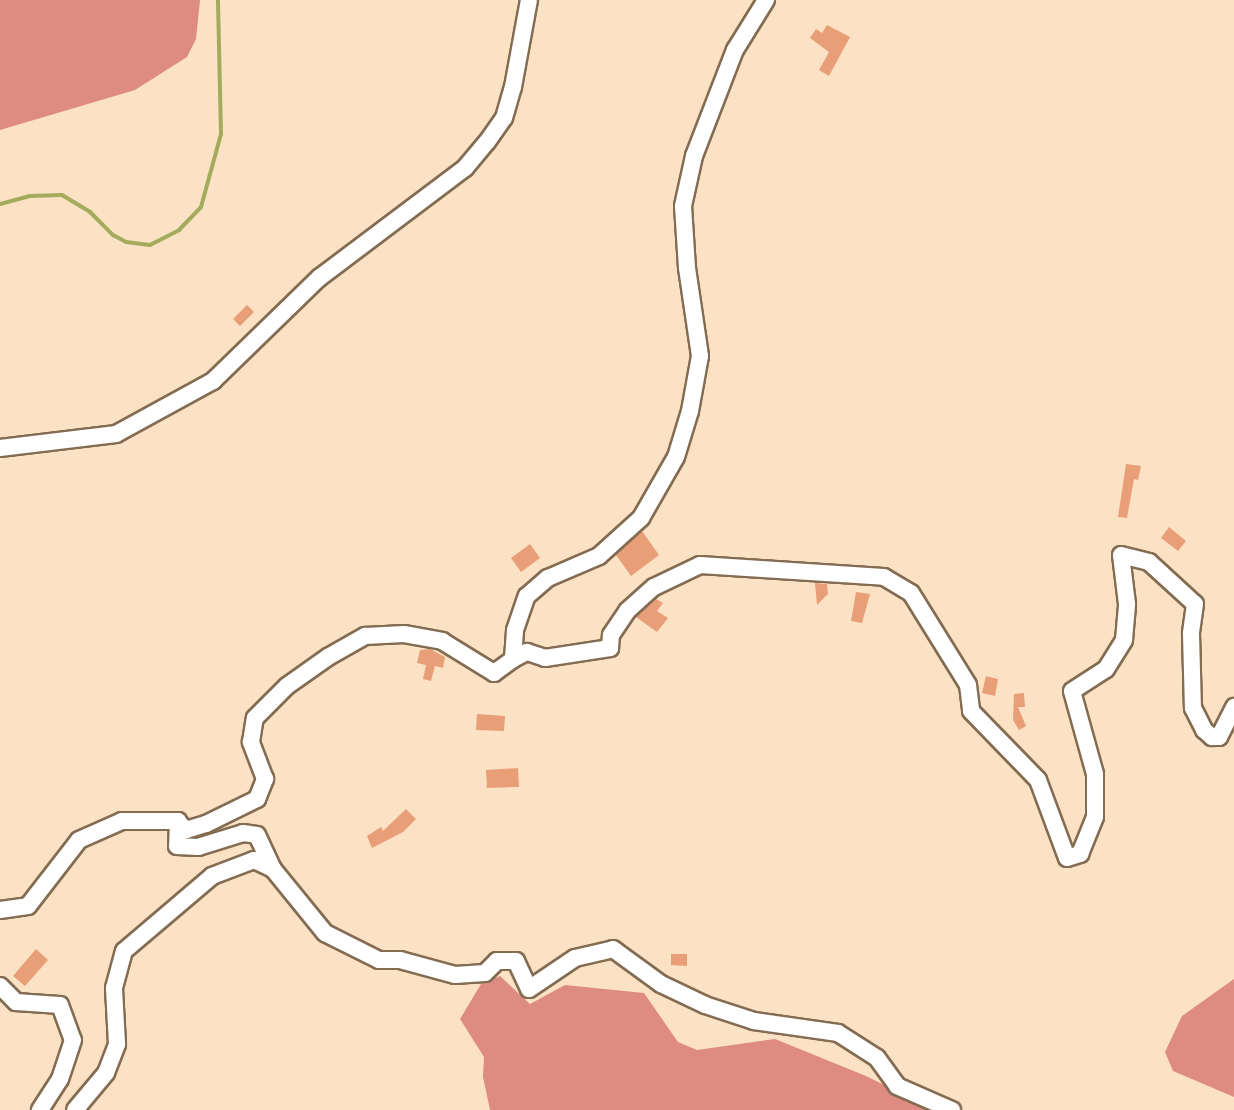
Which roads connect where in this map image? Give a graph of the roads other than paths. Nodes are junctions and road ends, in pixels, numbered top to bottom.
1 (529, 0) edge
2 (766, 0) edge
3 (0, 448) edge
4 (513, 659) junction
5 (1234, 707) edge
6 (179, 823) junction
7 (273, 869) junction
8 (0, 910) edge
9 (0, 986) edge
10 (40, 1110) edge
11 (75, 1110) edge
12 (952, 1110) edge

1 - 3 street
2 - 4 street
4 - 5 street
4 - 6 street
6 - 7 street
6 - 8 street
7 - 11 street
7 - 12 street
9 - 10 street

